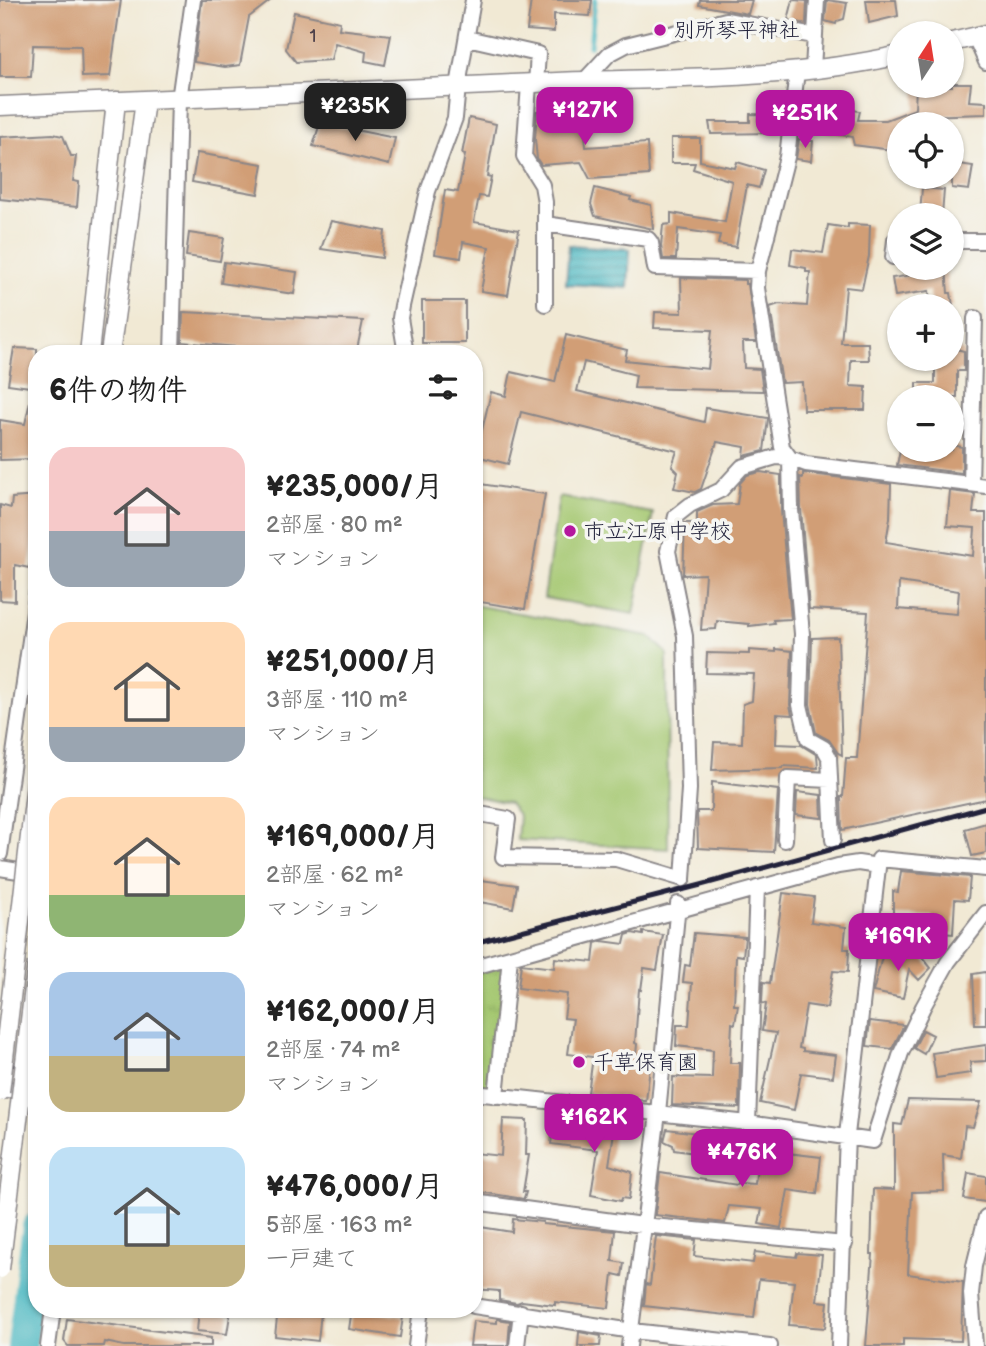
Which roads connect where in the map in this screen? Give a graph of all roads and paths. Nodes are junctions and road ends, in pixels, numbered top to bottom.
1 (193, 0) edge
2 (473, 0) edge
3 (817, 0) edge
4 (980, 35) edge
5 (814, 36) junction
6 (467, 38) junction
7 (887, 57) edge
8 (986, 62) edge
9 (805, 70) junction
10 (583, 82) junction
11 (532, 83) junction
12 (458, 86) junction
13 (179, 100) junction
14 (116, 101) junction
15 (145, 101) junction
16 (0, 106) edge
17 (545, 224) junction
18 (964, 241) edge
19 (986, 241) edge
20 (758, 271) junction
21 (545, 304) dead end
22 (975, 318) dead end
23 (90, 345) edge
24 (111, 345) edge
25 (172, 345) edge
26 (404, 345) edge
27 (790, 458) junction
28 (979, 485) edge
29 (28, 654) edge
30 (830, 780) junction
31 (483, 815) edge
32 (833, 840) dead end
33 (785, 841) dead end
34 (0, 853) edge
35 (28, 853) edge
36 (878, 866) junction
37 (0, 868) edge
38 (986, 869) edge
39 (28, 873) edge
40 (757, 888) junction
41 (677, 907) junction
42 (986, 913) edge
43 (510, 958) junction
44 (483, 965) edge
45 (28, 1024) edge
46 (0, 1032) edge
47 (28, 1037) edge
48 (28, 1086) edge
49 (0, 1092) edge
50 (483, 1094) edge
51 (496, 1096) junction
52 (658, 1113) junction
53 (748, 1123) junction
54 (847, 1135) junction
55 (483, 1203) edge
56 (986, 1217) edge
57 (642, 1225) junction
58 (984, 1232) edge
59 (845, 1244) junction
60 (0, 1269) edge
61 (483, 1307) edge
62 (521, 1312) junction
63 (52, 1318) edge
64 (420, 1318) edge
65 (631, 1339) edge
66 (730, 1344) edge
67 (48, 1346) edge
68 (416, 1346) edge
69 (517, 1346) edge
70 (770, 1346) edge
71 (839, 1346) edge
72 (975, 1346) edge

1 - 13 street
2 - 6 street
3 - 5 street
4 - 8 street
5 - 9 street
5 - 10 street
6 - 11 street
6 - 12 street
7 - 9 street
9 - 10 street
9 - 20 street
10 - 11 street
11 - 12 street
11 - 17 street
12 - 13 street
12 - 26 street
13 - 15 street
13 - 25 street
14 - 15 street
14 - 16 street
14 - 23 street
15 - 24 street
17 - 20 street
17 - 21 street
18 - 19 street
20 - 27 street
22 - 28 street
27 - 28 street
27 - 30 street
27 - 31 street
29 - 34 street
30 - 32 street
30 - 33 street
35 - 49 street, bridge
36 - 38 street
36 - 40 street
36 - 54 street
37 - 39 street
40 - 41 street
40 - 53 street
41 - 43 street
41 - 52 street
42 - 54 street
43 - 44 street
43 - 51 street
45 - 46 street
47 - 60 street, bridge
48 - 49 street
50 - 51 street
51 - 52 street
52 - 53 street
52 - 57 street
53 - 54 street
54 - 59 street
55 - 57 street
56 - 58 street
57 - 59 street
57 - 65 street
58 - 72 street
59 - 71 street
61 - 62 street
62 - 65 street
62 - 69 street
63 - 67 street
64 - 68 street
65 - 66 street
66 - 70 street

